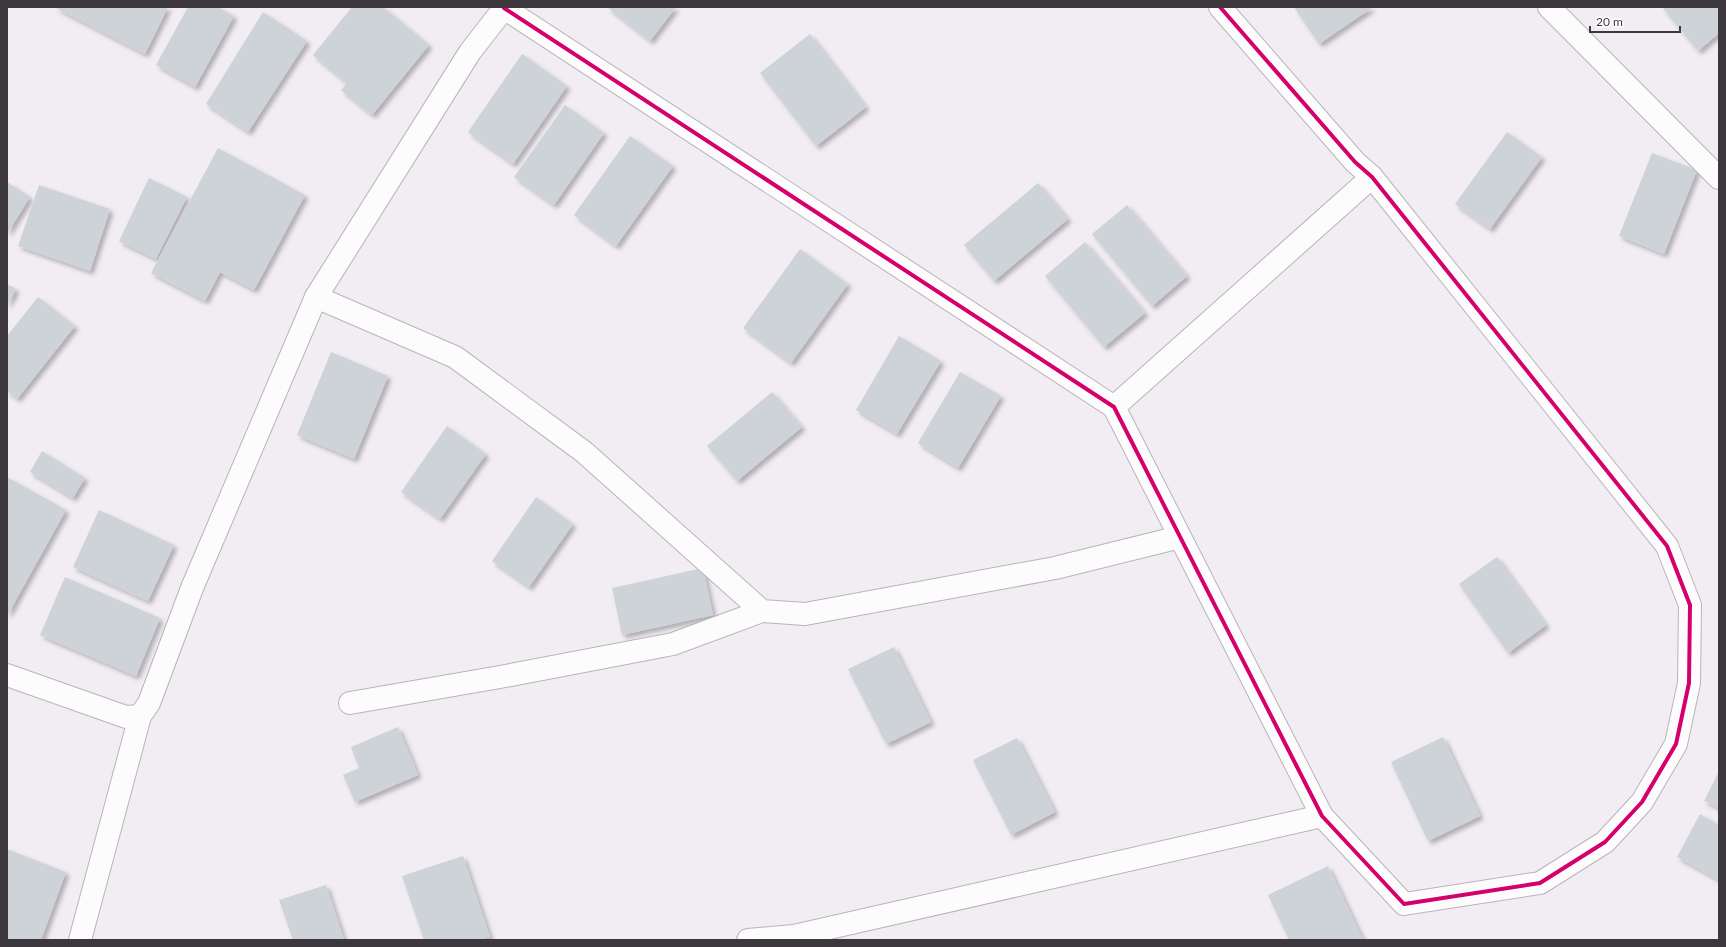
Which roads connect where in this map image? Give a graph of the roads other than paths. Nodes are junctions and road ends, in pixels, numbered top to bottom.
1 (1220, 7) edge
2 (1548, 7) edge
3 (505, 8) edge
4 (1372, 177) junction
5 (1719, 178) edge
6 (316, 297) junction
7 (1114, 407) junction
8 (1180, 537) junction
9 (762, 611) junction
10 (7, 675) edge
11 (350, 703) dead end
12 (140, 716) junction
13 (1322, 816) junction
14 (80, 940) edge
15 (748, 940) edge

1 - 4 street
2 - 5 street
3 - 6 street
3 - 7 street
4 - 7 street
4 - 13 street
6 - 9 street
6 - 12 street
7 - 8 street
8 - 9 street
8 - 13 street
9 - 11 street
10 - 12 street
12 - 14 street
13 - 15 street

